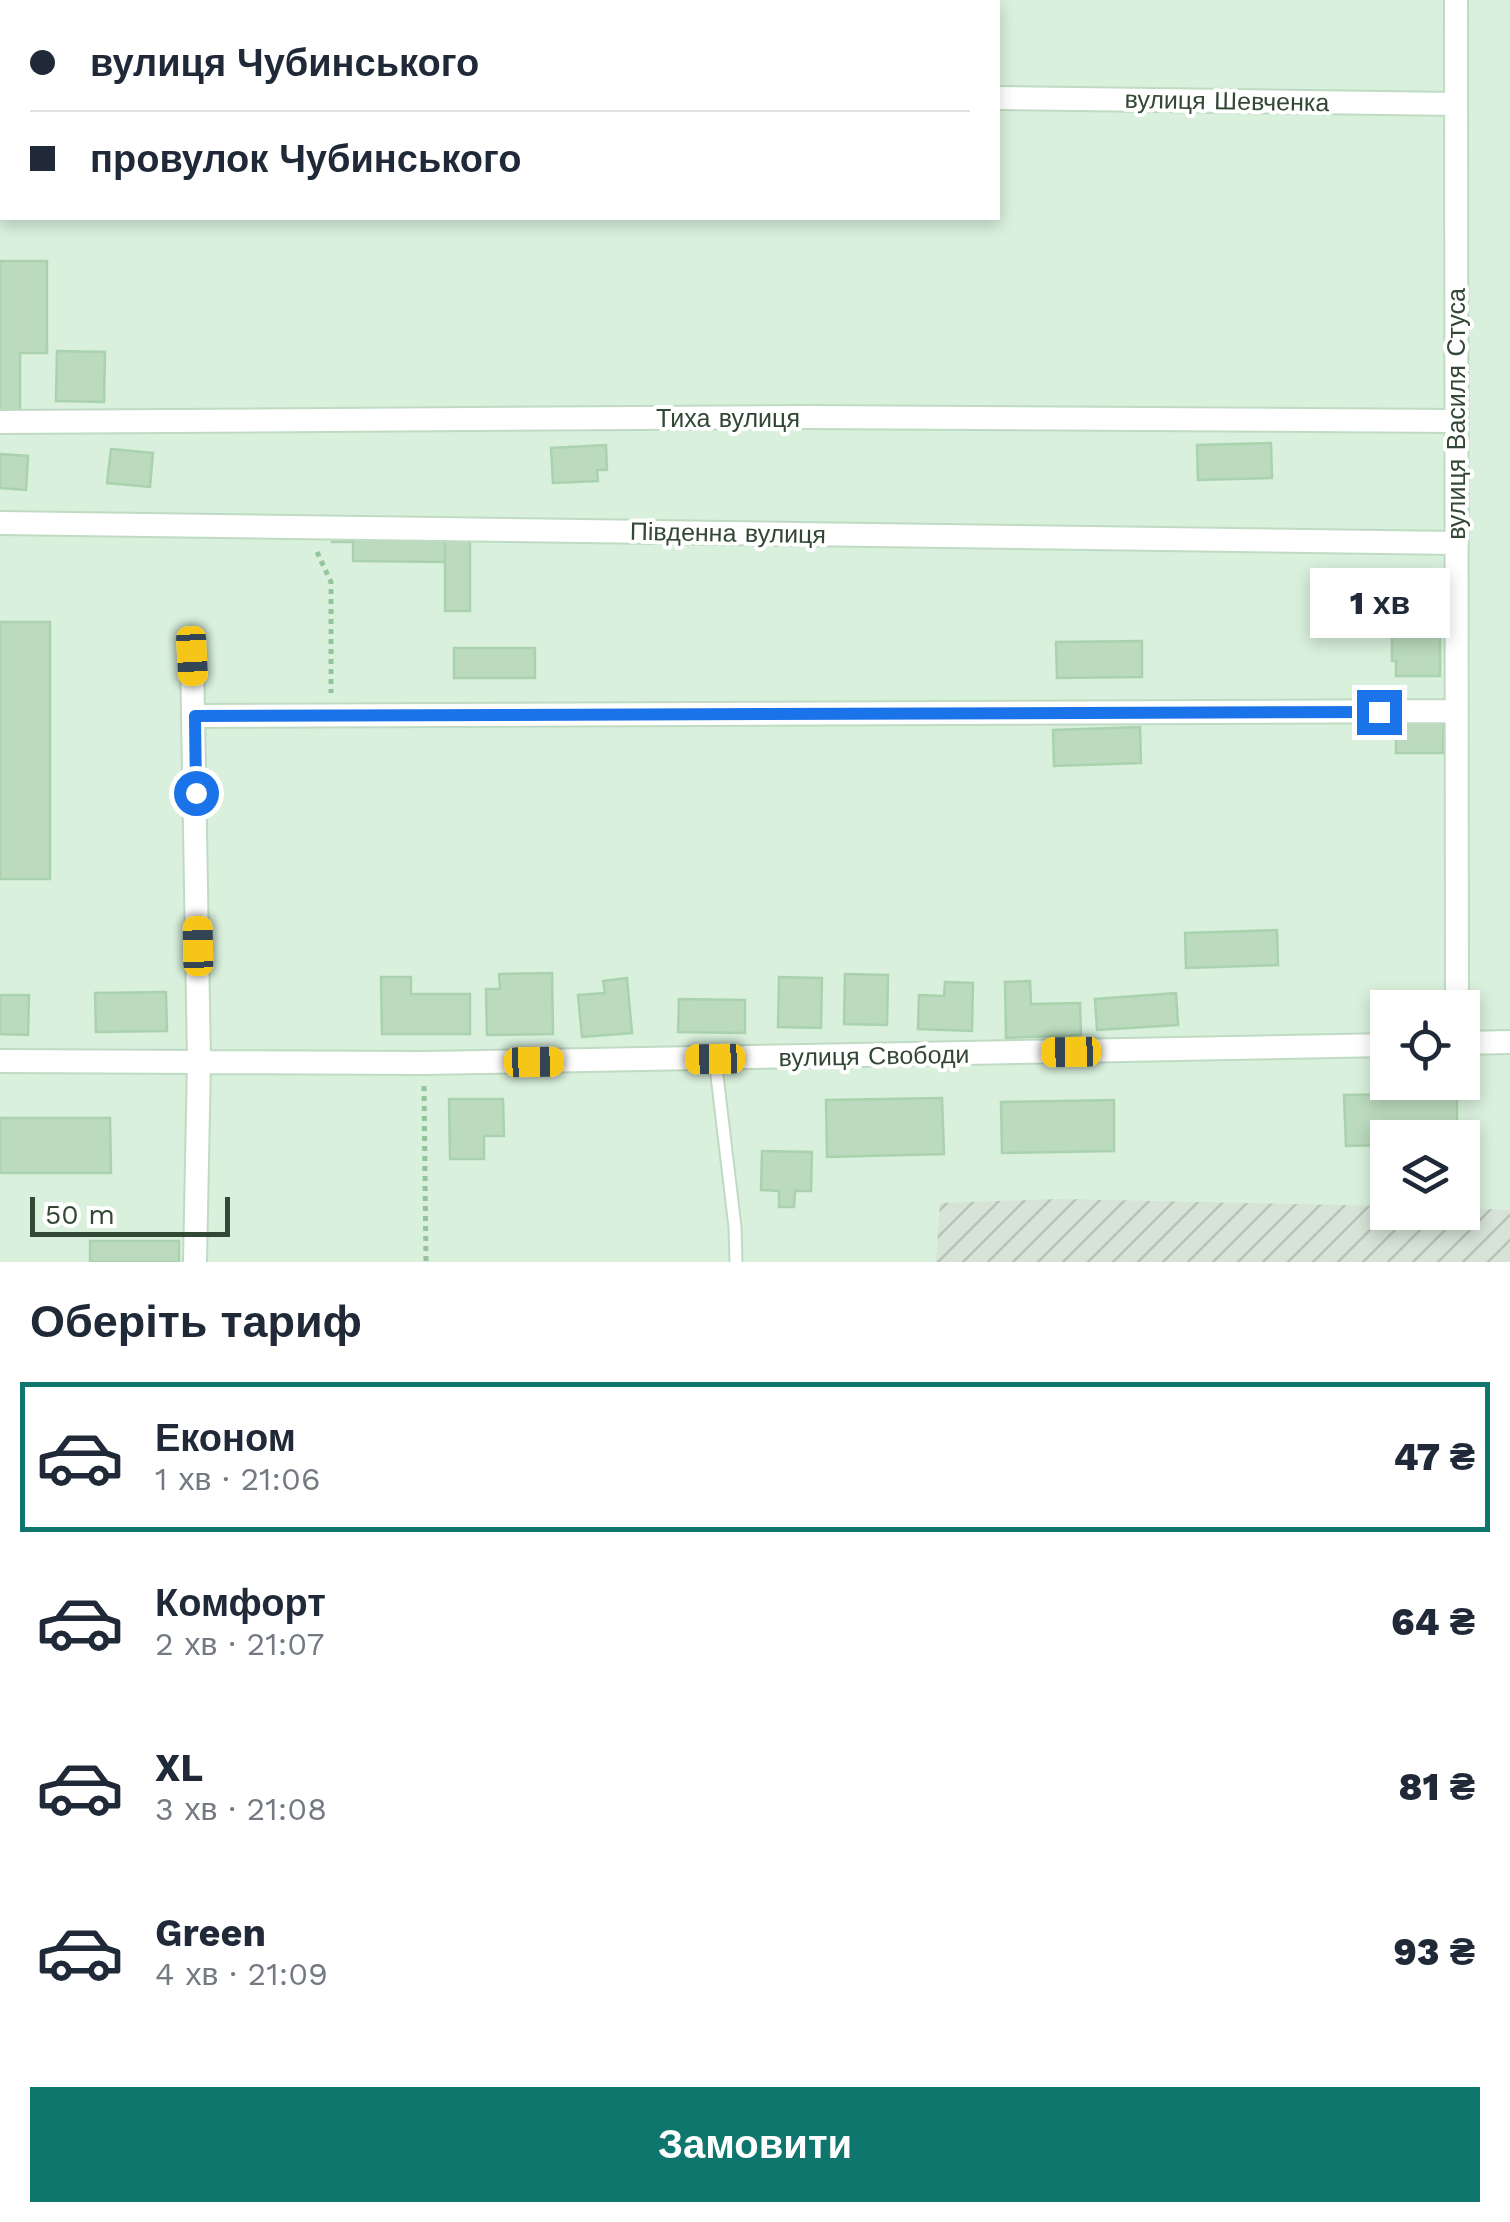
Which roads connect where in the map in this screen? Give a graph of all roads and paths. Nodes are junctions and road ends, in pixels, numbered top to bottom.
1 (1456, 0) edge
2 (1000, 98) edge
3 (1456, 104) junction
4 (0, 422) edge
5 (1456, 422) junction
6 (0, 523) edge
7 (305, 526) junction
8 (1456, 543) junction
9 (192, 656) dead end
10 (1457, 711) junction
11 (195, 716) junction
12 (330, 716) junction
13 (1457, 990) edge
14 (1510, 1042) edge
15 (1480, 1043) edge
16 (1370, 1045) edge
17 (715, 1059) junction
18 (199, 1060) junction
19 (0, 1061) edge
20 (424, 1063) junction
21 (196, 1262) edge
22 (426, 1262) edge
23 (736, 1262) edge

1 - 3 street, вулиця Василя Стуса
2 - 3 street, вулиця Шевченка
3 - 5 street, вулиця Василя Стуса
4 - 5 street, Тиха вулиця
5 - 8 street, вулиця Василя Стуса
6 - 7 street, Південна вулиця
7 - 8 street, Південна вулиця
7 - 12 path
8 - 10 street, вулиця Василя Стуса
9 - 11 street
10 - 12 street
10 - 13 street, вулиця Василя Стуса
11 - 12 street
11 - 18 street
14 - 15 street
16 - 17 street, вулиця Свободи
17 - 20 street, вулиця Свободи
17 - 23 lane
18 - 19 street, вулиця Свободи
18 - 20 street, вулиця Свободи
18 - 21 street
20 - 22 path

